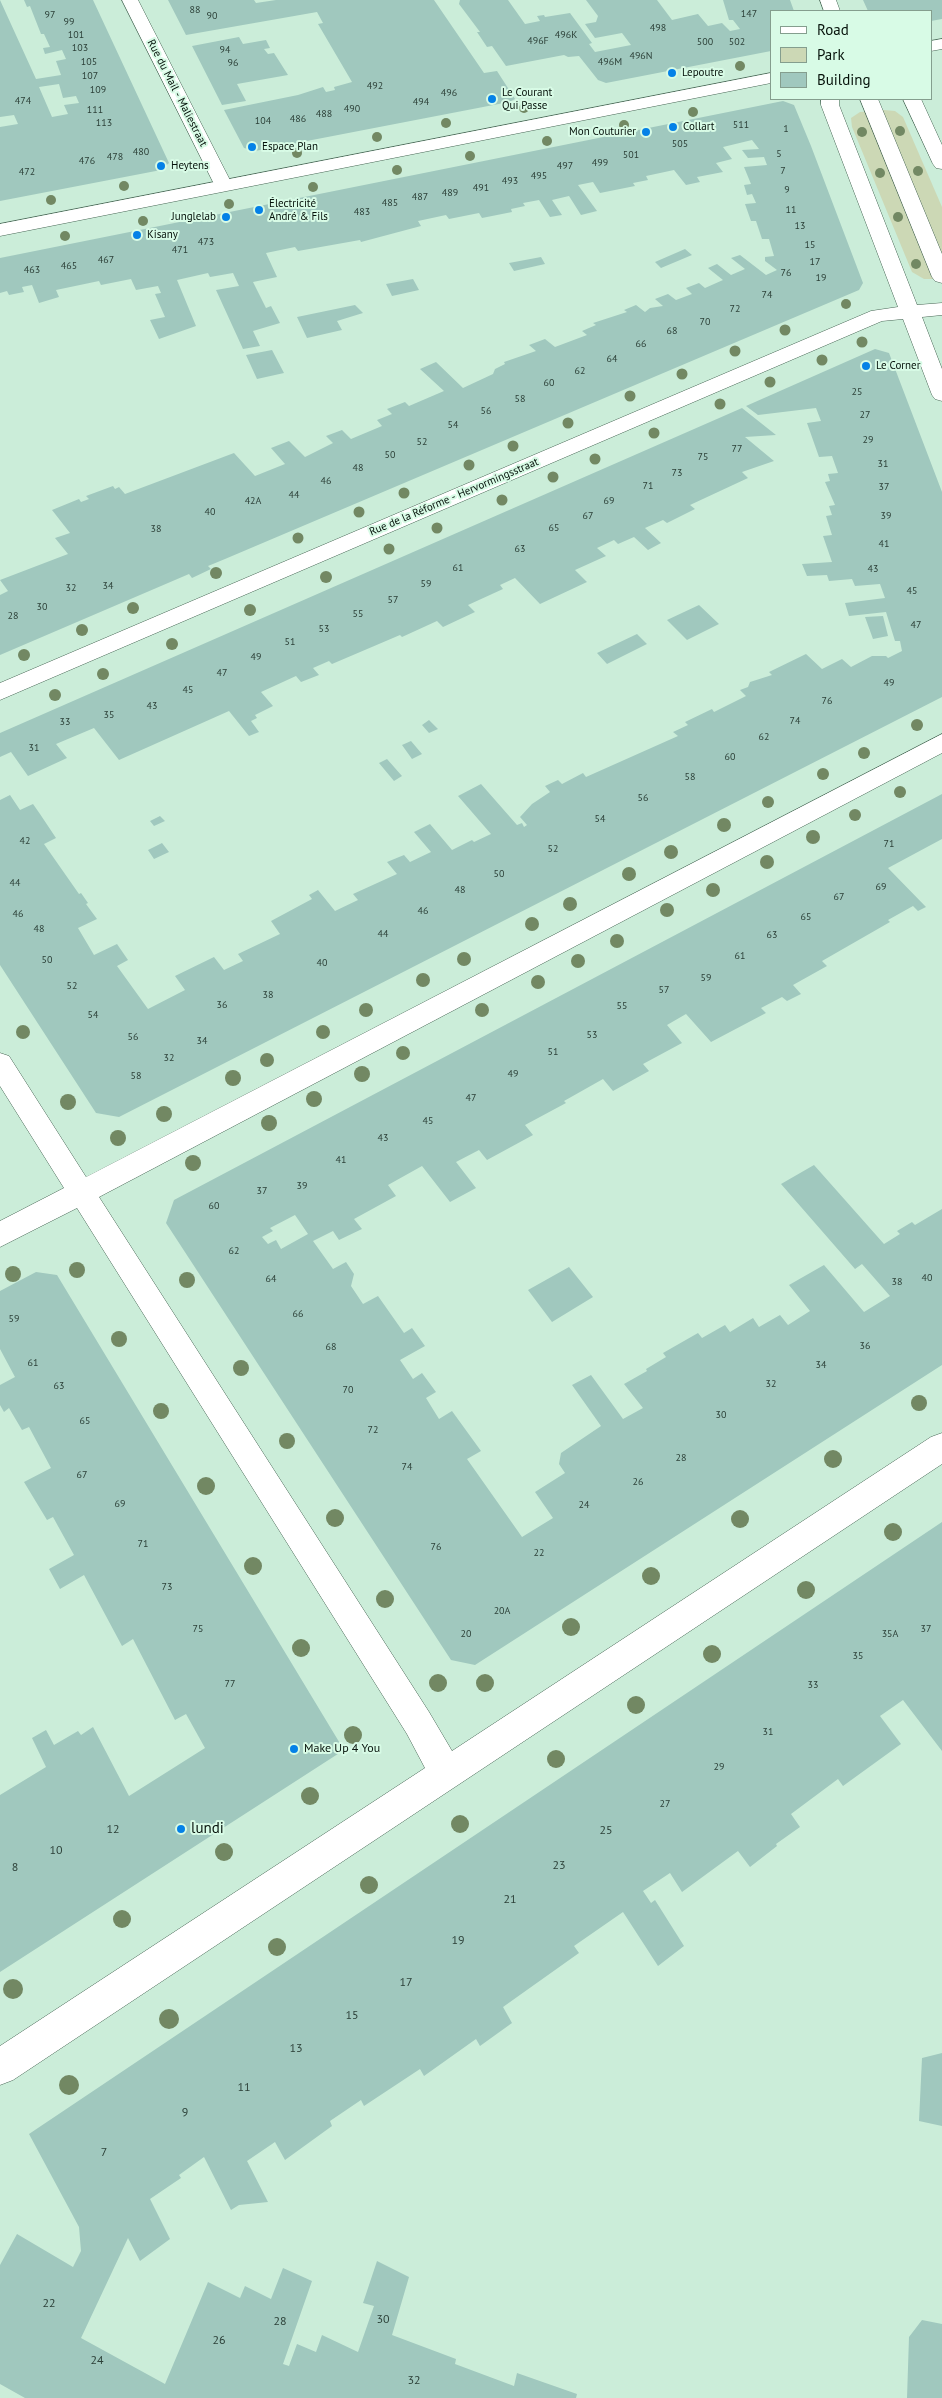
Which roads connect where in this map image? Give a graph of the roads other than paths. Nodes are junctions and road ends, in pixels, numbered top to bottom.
1 (130, 0) edge
2 (770, 78) edge
3 (830, 100) edge
4 (869, 100) edge
5 (912, 100) edge
6 (942, 164) edge
7 (224, 186) junction
8 (0, 230) edge
9 (942, 277) edge
10 (942, 309) edge
11 (910, 312) junction
12 (942, 395) edge
13 (0, 692) edge
14 (942, 742) edge
15 (0, 1064) edge
16 (82, 1194) junction
17 (0, 1236) edge
18 (942, 1447) edge
19 (446, 1773) junction
20 (0, 2067) edge

1 - 7 street, Rue du Mail - Maliestraat
2 - 7 street
3 - 11 street
4 - 9 street
5 - 6 street
7 - 8 street
10 - 11 street, Rue de la Réforme - Hervormingsstraat
11 - 12 street
11 - 13 street, Rue de la Réforme - Hervormingsstraat
14 - 16 street
15 - 16 street
16 - 17 street
16 - 19 street
18 - 19 street
19 - 20 street

